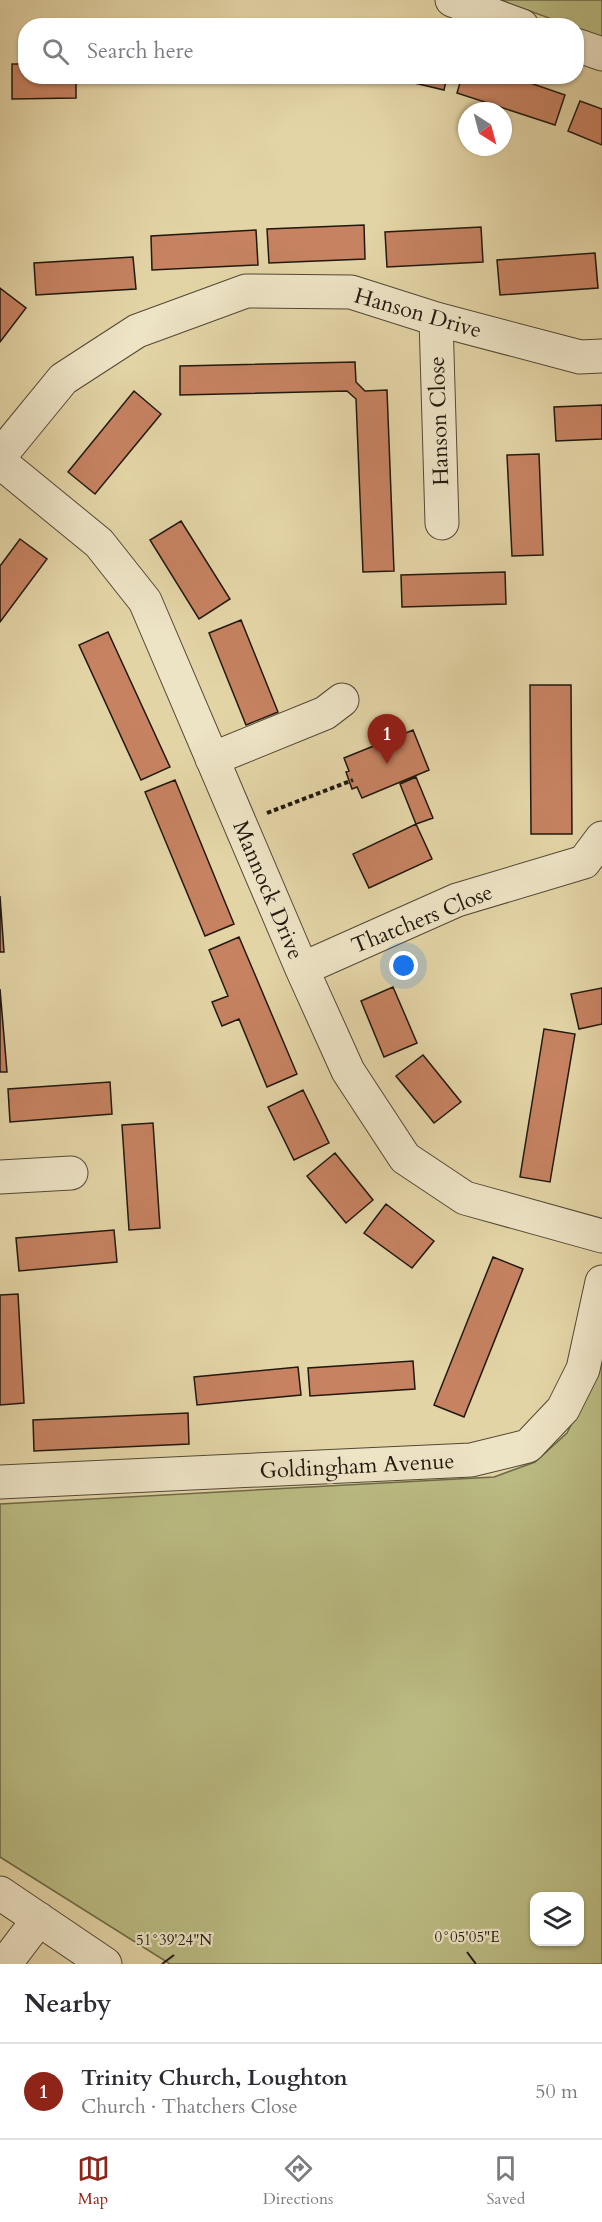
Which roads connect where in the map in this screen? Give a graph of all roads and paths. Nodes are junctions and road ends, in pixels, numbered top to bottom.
1 (452, 0) edge
2 (500, 18) edge
3 (584, 48) edge
4 (602, 54) edge
5 (436, 320) junction
6 (602, 356) edge
7 (0, 456) edge
8 (0, 462) edge
9 (442, 523) dead end
10 (342, 700) dead end
11 (212, 759) junction
12 (353, 780) dead end
13 (240, 824) junction
14 (602, 838) edge
15 (302, 969) junction
16 (71, 1173) dead end
17 (0, 1177) edge
18 (602, 1236) edge
19 (602, 1282) edge
20 (0, 1482) edge
21 (0, 1893) edge
22 (39, 1919) junction
23 (5, 1964) edge
24 (105, 1964) edge

1 - 2 street
3 - 4 street
5 - 6 street, Hanson Drive
5 - 7 street, Hanson Drive
5 - 9 street, Hanson Close
8 - 11 street, Mannock Drive
10 - 11 street
11 - 13 street, Mannock Drive
12 - 13 path
13 - 15 street, Mannock Drive
14 - 15 street, Thatchers Close
15 - 18 street, Mannock Drive
16 - 17 street
19 - 20 street, Goldingham Avenue
21 - 22 street
22 - 23 street
22 - 24 street

